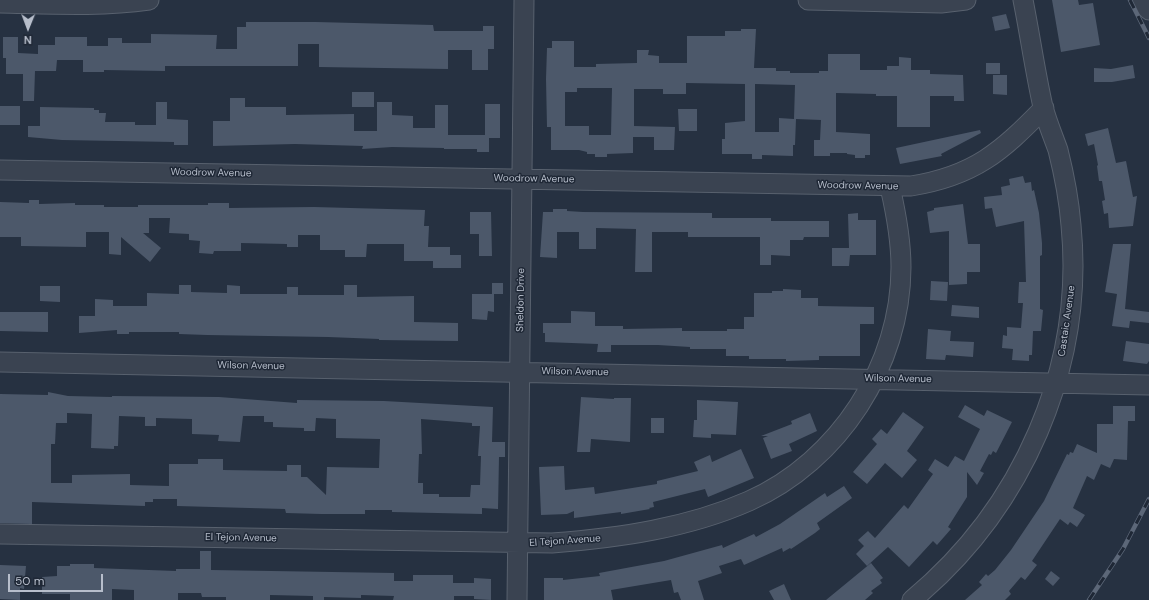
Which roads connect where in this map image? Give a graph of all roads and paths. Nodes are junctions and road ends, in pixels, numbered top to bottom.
1 (150, 0) edge
2 (524, 0) edge
3 (808, 0) edge
4 (966, 0) edge
5 (1023, 0) edge
6 (1139, 0) edge
7 (0, 3) edge
8 (97, 3) edge
9 (1149, 10) edge
10 (1044, 108) junction
11 (0, 170) edge
12 (522, 179) junction
13 (890, 187) junction
14 (0, 362) edge
15 (520, 371) junction
16 (875, 379) junction
17 (1056, 382) junction
18 (1149, 385) edge
19 (0, 534) edge
20 (518, 543) junction
21 (517, 600) edge
22 (912, 600) edge

1 - 8 street
2 - 12 street, Sheldon Drive
3 - 4 street
5 - 10 street, Castaic Avenue
6 - 9 street
7 - 8 street
10 - 13 street, Woodrow Avenue
10 - 17 street, Castaic Avenue
11 - 12 street, Woodrow Avenue
12 - 13 street, Woodrow Avenue
12 - 15 street, Sheldon Drive
13 - 16 street, El Tejon Avenue
14 - 15 street, Wilson Avenue
15 - 16 street, Wilson Avenue
15 - 20 street, Sheldon Drive
16 - 17 street, Wilson Avenue
16 - 20 street, El Tejon Avenue
17 - 18 street, Wilson Avenue
17 - 22 street, Castaic Avenue
19 - 20 street, El Tejon Avenue
20 - 21 street, Sheldon Drive

